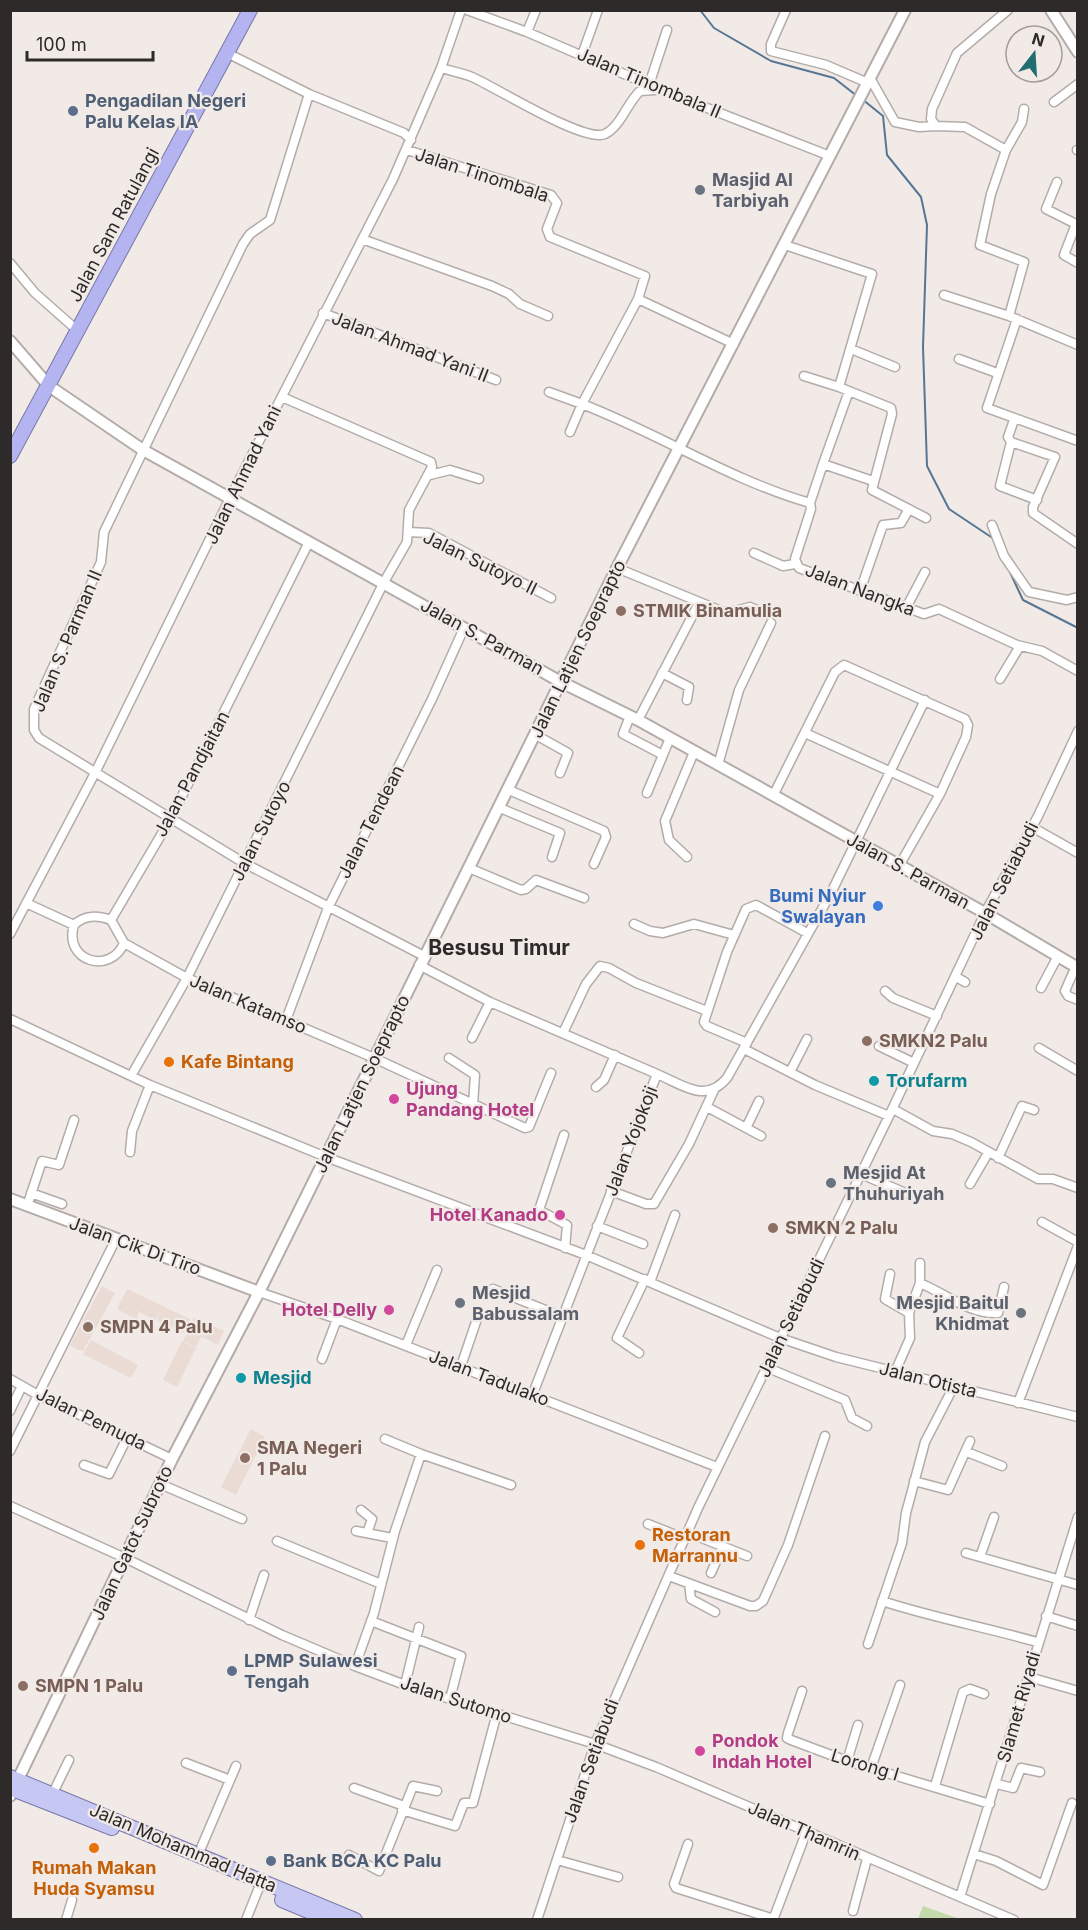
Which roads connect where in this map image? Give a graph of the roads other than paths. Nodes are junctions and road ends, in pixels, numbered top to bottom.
1 (250, 10) edge
2 (461, 10) edge
3 (467, 10) edge
4 (536, 10) edge
5 (598, 10) edge
6 (786, 10) edge
7 (905, 10) edge
8 (1008, 10) edge
9 (1051, 10) edge
10 (667, 30) dead end
11 (527, 32) junction
12 (1076, 47) edge
13 (227, 53) junction
14 (582, 55) junction
15 (441, 68) junction
16 (869, 82) junction
17 (1077, 84) edge
18 (649, 85) junction
19 (661, 90) junction
20 (309, 94) junction
21 (1054, 102) dead end
22 (1024, 109) dead end
23 (936, 126) junction
24 (411, 140) junction
25 (407, 150) junction
26 (1006, 150) junction
27 (830, 156) junction
28 (1057, 182) dead end
29 (363, 239) junction
30 (785, 245) junction
31 (10, 263) edge
32 (1077, 263) edge
33 (944, 295) dead end
34 (638, 299) junction
35 (323, 313) junction
36 (548, 316) dead end
37 (1013, 317) junction
38 (78, 331) junction
39 (10, 341) edge
40 (734, 344) junction
41 (1077, 345) edge
42 (851, 349) junction
43 (959, 359) dead end
44 (895, 367) dead end
45 (997, 373) junction
46 (804, 376) dead end
47 (496, 380) dead end
48 (49, 386) junction
49 (839, 387) junction
50 (849, 391) junction
51 (549, 392) dead end
52 (282, 397) junction
53 (582, 404) junction
54 (1014, 420) junction
55 (570, 432) dead end
56 (1077, 441) edge
57 (1011, 442) junction
58 (681, 448) junction
59 (143, 450) junction
60 (10, 456) edge
61 (823, 464) junction
62 (430, 475) junction
63 (479, 479) dead end
64 (873, 481) junction
65 (230, 498) junction
66 (1037, 500) junction
67 (810, 503) junction
68 (909, 509) junction
69 (926, 518) dead end
70 (992, 525) dead end
71 (408, 532) junction
72 (309, 542) junction
73 (1077, 544) edge
74 (754, 553) dead end
75 (795, 564) junction
76 (617, 568) junction
77 (925, 572) dead end
78 (384, 582) junction
79 (860, 591) junction
80 (1077, 597) edge
81 (551, 598) dead end
82 (699, 603) junction
83 (906, 608) junction
84 (765, 613) dead end
85 (771, 623) dead end
86 (464, 628) junction
87 (1020, 646) junction
88 (1077, 671) edge
89 (662, 674) junction
90 (1000, 679) dead end
91 (561, 682) junction
92 (687, 700) dead end
93 (925, 700) junction
94 (634, 718) junction
95 (1077, 731) edge
96 (805, 733) junction
97 (536, 735) junction
98 (670, 738) junction
99 (694, 752) junction
100 (663, 755) junction
101 (718, 765) junction
102 (96, 771) junction
103 (891, 772) junction
104 (560, 773) dead end
105 (509, 790) junction
106 (647, 793) dead end
107 (940, 794) junction
108 (773, 796) junction
109 (500, 808) junction
110 (171, 818) junction
111 (1032, 827) junction
112 (856, 844) junction
113 (1077, 853) edge
114 (552, 857) dead end
115 (687, 858) dead end
116 (244, 863) junction
117 (594, 864) dead end
118 (899, 866) junction
119 (469, 868) junction
120 (584, 898) dead end
121 (26, 903) junction
122 (328, 908) junction
123 (985, 913) junction
124 (111, 920) junction
125 (634, 924) dead end
126 (74, 925) junction
127 (807, 933) junction
128 (10, 934) edge
129 (734, 935) junction
130 (124, 943) junction
131 (1058, 956) junction
132 (422, 961) junction
133 (1076, 967) edge
134 (956, 977) junction
135 (187, 978) junction
136 (965, 982) dead end
137 (1041, 988) dead end
138 (885, 991) dead end
139 (1077, 1000) edge
140 (490, 1002) junction
141 (707, 1011) junction
142 (937, 1016) junction
143 (10, 1019) edge
144 (286, 1020) junction
145 (563, 1033) junction
146 (472, 1038) dead end
147 (807, 1039) dead end
148 (745, 1046) junction
149 (879, 1046) dead end
150 (1039, 1048) dead end
151 (615, 1055) junction
152 (450, 1058) dead end
153 (374, 1059) junction
154 (914, 1063) junction
155 (1077, 1071) edge
156 (790, 1072) junction
157 (551, 1073) dead end
158 (657, 1074) junction
159 (131, 1076) junction
160 (150, 1085) junction
161 (596, 1087) dead end
162 (714, 1090) junction
163 (759, 1101) dead end
164 (473, 1105) junction
165 (707, 1107) junction
166 (1035, 1110) dead end
167 (891, 1113) junction
168 (74, 1120) dead end
169 (747, 1126) junction
170 (564, 1135) dead end
171 (761, 1136) dead end
172 (130, 1152) dead end
173 (988, 1153) junction
174 (327, 1157) junction
175 (998, 1158) junction
176 (861, 1174) junction
177 (970, 1184) dead end
178 (1077, 1188) edge
179 (611, 1191) junction
180 (31, 1193) junction
181 (915, 1197) dead end
182 (10, 1199) edge
183 (62, 1204) dead end
184 (27, 1206) junction
185 (675, 1215) dead end
186 (1042, 1222) dead end
187 (597, 1226) junction
188 (116, 1239) junction
189 (643, 1244) dead end
190 (1077, 1244) edge
191 (565, 1248) junction
192 (586, 1255) junction
193 (1075, 1261) edge
194 (920, 1263) dead end
195 (437, 1270) dead end
196 (890, 1274) dead end
197 (647, 1281) junction
198 (920, 1283) junction
199 (1004, 1287) dead end
200 (493, 1289) dead end
201 (260, 1292) junction
202 (909, 1313) junction
203 (478, 1316) dead end
204 (563, 1317) junction
205 (337, 1319) junction
206 (780, 1338) junction
207 (406, 1345) junction
208 (639, 1353) dead end
209 (322, 1359) dead end
210 (768, 1368) junction
211 (460, 1369) junction
212 (895, 1372) junction
213 (10, 1379) edge
214 (954, 1386) junction
215 (20, 1390) edge
216 (38, 1395) junction
217 (532, 1396) junction
218 (1018, 1402) junction
219 (10, 1411) edge
220 (1077, 1417) edge
221 (867, 1426) dead end
222 (825, 1436) dead end
223 (127, 1438) junction
224 (384, 1439) dead end
225 (970, 1441) dead end
226 (10, 1451) edge
227 (967, 1452) junction
228 (421, 1454) junction
229 (172, 1459) junction
230 (84, 1465) dead end
231 (1002, 1466) dead end
232 (717, 1467) junction
233 (914, 1481) junction
234 (160, 1484) junction
235 (512, 1485) dead end
236 (10, 1506) edge
237 (361, 1510) dead end
238 (1077, 1516) edge
239 (994, 1517) dead end
240 (242, 1519) dead end
241 (648, 1524) dead end
242 (356, 1531) dead end
243 (368, 1533) junction
244 (687, 1536) junction
245 (392, 1538) junction
246 (277, 1541) dead end
247 (723, 1546) junction
248 (966, 1553) dead end
249 (747, 1556) dead end
250 (980, 1557) junction
251 (125, 1558) junction
252 (711, 1573) dead end
253 (264, 1575) dead end
254 (669, 1576) junction
255 (1058, 1579) junction
256 (381, 1584) junction
257 (688, 1584) junction
258 (1077, 1585) edge
259 (882, 1601) junction
260 (716, 1612) dead end
261 (1046, 1616) junction
262 (249, 1620) junction
263 (371, 1621) junction
264 (1077, 1626) edge
265 (419, 1627) dead end
266 (416, 1637) junction
267 (1038, 1642) junction
268 (868, 1644) dead end
269 (355, 1666) junction
270 (1029, 1677) junction
271 (405, 1685) junction
272 (900, 1685) dead end
273 (802, 1691) dead end
274 (1077, 1691) edge
275 (984, 1694) dead end
276 (450, 1699) junction
277 (497, 1713) junction
278 (858, 1725) dead end
279 (594, 1744) junction
280 (69, 1760) dead end
281 (847, 1761) junction
282 (186, 1763) dead end
283 (236, 1766) dead end
284 (871, 1768) junction
285 (1040, 1772) dead end
286 (230, 1780) junction
287 (997, 1784) junction
288 (12, 1786) edge
289 (935, 1786) junction
290 (354, 1788) dead end
291 (437, 1791) dead end
292 (53, 1793) junction
293 (1072, 1803) dead end
294 (990, 1804) junction
295 (403, 1808) junction
296 (806, 1833) junction
297 (688, 1844) dead end
298 (974, 1854) junction
299 (198, 1855) junction
300 (349, 1856) dead end
301 (867, 1859) junction
302 (557, 1860) junction
303 (618, 1877) dead end
304 (258, 1890) junction
305 (960, 1897) junction
306 (72, 1900) dead end
307 (853, 1911) dead end
308 (774, 1919) edge
309 (66, 1920) edge
310 (246, 1920) edge
311 (330, 1920) edge
312 (355, 1920) edge
313 (537, 1920) edge
314 (1014, 1920) edge

1 - 13 highway, Jalan Sam Ratulangi
2 - 15 street, Jalan Ahmad Yani
3 - 11 street, Jalan Tinombala II
4 - 11 street
5 - 14 street
6 - 16 street
7 - 16 street, Jalan Latjen Soeprapto
8 - 23 street
9 - 12 street
10 - 18 street
11 - 14 street, Jalan Tinombala II
13 - 20 street, Jalan Tinombala
13 - 38 highway, Jalan Sam Ratulangi
14 - 18 street, Jalan Tinombala II
15 - 19 street
15 - 24 street, Jalan Ahmad Yani
16 - 23 street
16 - 27 street, Jalan Latjen Soeprapto
17 - 21 street
18 - 19 street, Jalan Tinombala II
19 - 27 street, Jalan Tinombala II
20 - 24 street, Jalan Tinombala
20 - 59 street, Jalan S. Parman II
22 - 26 street
23 - 26 street
24 - 25 street, Jalan Ahmad Yani
25 - 29 street, Jalan Ahmad Yani
25 - 34 street, Jalan Tinombala
26 - 37 street
27 - 30 street, Jalan Latjen Soeprapto
28 - 32 street
29 - 35 street, Jalan Ahmad Yani
29 - 36 street
30 - 40 street, Jalan Latjen Soeprapto
30 - 42 street
31 - 38 street
33 - 37 street
34 - 40 street
34 - 53 street, Jalan Tinombala
35 - 47 street, Jalan Ahmad Yani II
35 - 52 street, Jalan Ahmad Yani
37 - 41 street
37 - 45 street
38 - 48 highway, Jalan Sam Ratulangi
39 - 48 street, Jalan S. Parman
40 - 58 street, Jalan Latjen Soeprapto
42 - 44 street
42 - 49 street
43 - 45 street
45 - 54 street
46 - 49 street
48 - 59 street, Jalan S. Parman
48 - 60 highway, Jalan Sam Ratulangi
49 - 50 street
50 - 61 street, Jalan Nangka
50 - 64 street
51 - 53 street
52 - 62 street
52 - 65 street, Jalan Ahmad Yani
53 - 55 street, Jalan Tinombala
53 - 58 street
54 - 56 street
54 - 57 street
57 - 66 street
57 - 66 street
58 - 67 street
58 - 76 street, Jalan Latjen Soeprapto
59 - 65 street, Jalan S. Parman
59 - 102 street, Jalan S. Parman II
61 - 64 street
61 - 67 street, Jalan Nangka
62 - 63 street
62 - 71 street, Jalan Sutoyo
64 - 68 street
65 - 72 street, Jalan S. Parman
65 - 102 street, Jalan Ahmad Yani
66 - 73 street
67 - 75 street, Jalan Nangka
68 - 69 street
68 - 79 street
70 - 80 street
71 - 78 street, Jalan Sutoyo
71 - 81 street, Jalan Sutoyo II
72 - 78 street, Jalan S. Parman
72 - 110 street, Jalan Pandjaitan
74 - 75 street
75 - 79 street, Jalan Nangka
76 - 82 street
76 - 91 street, Jalan Latjen Soeprapto
77 - 83 street
78 - 86 street, Jalan S. Parman
78 - 116 street, Jalan Sutoyo
79 - 83 street, Jalan Nangka
82 - 84 street
82 - 89 street
83 - 87 street, Jalan Nangka
85 - 101 street
86 - 91 street, Jalan S. Parman
86 - 122 street, Jalan Tendean
87 - 88 street, Jalan Nangka
87 - 90 street
89 - 92 street
89 - 94 street
91 - 94 street, Jalan S. Parman
91 - 97 street, Jalan Latjen Soeprapto
93 - 96 street
93 - 103 street
93 - 107 street
94 - 98 street, Jalan S. Parman
94 - 100 street
95 - 111 street, Jalan Setiabudi
96 - 103 street
96 - 108 street
97 - 104 street
97 - 105 street, Jalan Latjen Soeprapto
98 - 99 street, Jalan S. Parman
98 - 100 street
99 - 101 street, Jalan S. Parman
99 - 115 street
100 - 106 street
101 - 108 street, Jalan S. Parman
102 - 110 street, Jalan S. Parman II
102 - 121 street, Jalan Ahmad Yani
103 - 107 street
103 - 112 street
105 - 109 street, Jalan Latjen Soeprapto
105 - 117 street
107 - 118 street
108 - 112 street, Jalan S. Parman
109 - 114 street
109 - 119 street, Jalan Latjen Soeprapto
110 - 116 street, Jalan S. Parman II
110 - 124 street, Jalan Pandjaitan
111 - 113 street
111 - 123 street, Jalan Setiabudi
112 - 118 street, Jalan S. Parman
112 - 127 street
116 - 122 street, Jalan S. Parman II
116 - 135 street, Jalan Sutoyo
118 - 123 street, Jalan S. Parman
119 - 120 street
119 - 132 street, Jalan Latjen Soeprapto
121 - 126 street
121 - 128 street, Jalan Ahmad Yani
122 - 132 street, Jalan S. Parman II
122 - 144 street, Jalan Tendean
123 - 131 street, Jalan S. Parman
123 - 134 street, Jalan Setiabudi
124 - 126 street
124 - 130 street
125 - 129 street
126 - 130 street
127 - 129 street
127 - 148 street
129 - 141 street
130 - 135 street, Jalan Katamso
131 - 133 street, Jalan S. Parman
131 - 137 street
132 - 140 street, Jalan S. Parman II
132 - 153 street, Jalan Latjen Soeprapto
133 - 139 street
134 - 136 street
134 - 142 street, Jalan Setiabudi
135 - 144 street, Jalan Katamso
135 - 159 street, Jalan Sutoyo
138 - 142 street
140 - 145 street, Jalan S. Parman II
140 - 146 street
141 - 145 street
141 - 148 street
142 - 154 street, Jalan Setiabudi
143 - 159 street, Jalan Otista
144 - 153 street, Jalan Katamso
145 - 151 street, Jalan S. Parman II
147 - 156 street
148 - 156 street
148 - 162 street
149 - 154 street
150 - 155 street
151 - 158 street, Jalan S. Parman II
151 - 161 street
152 - 164 street
153 - 164 street, Jalan Katamso
153 - 174 street, Jalan Latjen Soeprapto
154 - 167 street, Jalan Setiabudi
156 - 167 street
157 - 164 street, Jalan Katamso
158 - 162 street, Jalan Yojokoji
158 - 179 street, Jalan Yojokoji
159 - 160 street, Jalan Otista
160 - 172 street
160 - 174 street, Jalan Otista
162 - 165 street
163 - 169 street
165 - 169 street
165 - 179 street
166 - 175 street
167 - 173 street
167 - 176 street, Jalan Setiabudi
168 - 180 street
169 - 171 street
170 - 191 street
173 - 175 street
173 - 177 street
174 - 191 street, Jalan Otista
174 - 201 street, Jalan Latjen Soeprapto
175 - 178 street
176 - 181 street
176 - 206 street, Jalan Setiabudi
179 - 187 street, Jalan Yojokoji
180 - 183 street
180 - 184 street
182 - 184 street, Jalan Cik Di Tiro
184 - 188 street, Jalan Cik Di Tiro
185 - 197 street
186 - 190 street
187 - 189 street
187 - 192 street, Jalan Yojokoji
188 - 201 street, Jalan Cik Di Tiro
188 - 216 street
190 - 193 street
191 - 192 street, Jalan Otista
192 - 197 street, Jalan Otista
192 - 204 street, Jalan Yojokoji
193 - 218 street
194 - 198 street
195 - 207 street
196 - 202 street
197 - 206 street, Jalan Otista
197 - 208 street
198 - 199 street
198 - 202 street
200 - 204 street
201 - 205 street, Jalan Tadulako
201 - 229 street, Jalan Gatot Subroto
202 - 212 street
203 - 211 street
204 - 217 street, Jalan Yojokoji
205 - 207 street, Jalan Tadulako
205 - 209 street
206 - 210 street, Jalan Setiabudi
206 - 212 street, Jalan Otista
207 - 211 street, Jalan Tadulako
210 - 221 street
210 - 232 street, Jalan Setiabudi
211 - 217 street, Jalan Tadulako
212 - 214 street, Jalan Otista
213 - 215 street, Jalan Pemuda
214 - 218 street, Jalan Otista
214 - 233 street
215 - 216 street, Jalan Pemuda
215 - 219 street
216 - 223 street, Jalan Pemuda
216 - 226 street
217 - 232 street, Jalan Tadulako
218 - 220 street, Jalan Otista
222 - 257 street
223 - 229 street, Jalan Pemuda
223 - 230 street
224 - 228 street
225 - 227 street
227 - 231 street
227 - 233 street
228 - 235 street
228 - 245 street
229 - 234 street, Jalan Gatot Subroto
232 - 244 street, Jalan Setiabudi
233 - 259 street
234 - 240 street
234 - 251 street, Jalan Gatot Subroto
236 - 251 street, Jalan Sutomo
237 - 243 street
238 - 255 street, Slamet Riyadi
239 - 250 street
241 - 244 street
242 - 243 street
243 - 245 street
244 - 247 street
244 - 254 street, Jalan Setiabudi
245 - 256 street
246 - 256 street
247 - 249 street
247 - 252 street
248 - 250 street
250 - 255 street
251 - 262 street, Jalan Sutomo
251 - 288 street, Jalan Gatot Subroto
253 - 262 street
254 - 257 street
254 - 279 street, Jalan Setiabudi
255 - 258 street
255 - 261 street, Slamet Riyadi
256 - 263 street
257 - 260 street
259 - 267 street
259 - 268 street
261 - 264 street
261 - 267 street, Slamet Riyadi
262 - 269 street, Jalan Sutomo
263 - 266 street
263 - 269 street
265 - 266 street
266 - 271 street
266 - 276 street
267 - 270 street, Slamet Riyadi
269 - 271 street, Jalan Sutomo
270 - 274 street
270 - 287 street, Slamet Riyadi
271 - 276 street, Jalan Sutomo
272 - 284 street
273 - 281 street, Lorong I
275 - 289 street
276 - 277 street, Jalan Sutomo
277 - 279 street, Jalan Sutomo
277 - 295 street
278 - 281 street
279 - 296 street, Jalan Thamrin
279 - 302 street, Jalan Setiabudi
280 - 292 street
281 - 284 street, Lorong I
282 - 286 street
283 - 286 street
284 - 289 street, Lorong I
285 - 287 street
286 - 299 street
287 - 294 street, Slamet Riyadi
288 - 292 main road, Jalan Mohammad Hatta
288 - 304 main road, Jalan Mohammad Hatta
289 - 294 street, Lorong I
290 - 295 street
291 - 295 street
292 - 299 main road, Jalan Mohammad Hatta
293 - 298 street
294 - 298 street, Slamet Riyadi
295 - 300 street
296 - 301 street, Jalan Thamrin
296 - 308 street
297 - 308 street
298 - 305 street, Slamet Riyadi
299 - 312 main road, Jalan Mohammad Hatta
301 - 305 street, Jalan Thamrin
301 - 307 street
302 - 303 street
302 - 313 street, Jalan Setiabudi
304 - 310 street
304 - 311 main road, Jalan Mohammad Hatta
305 - 314 street, Jalan Thamrin
306 - 309 street

